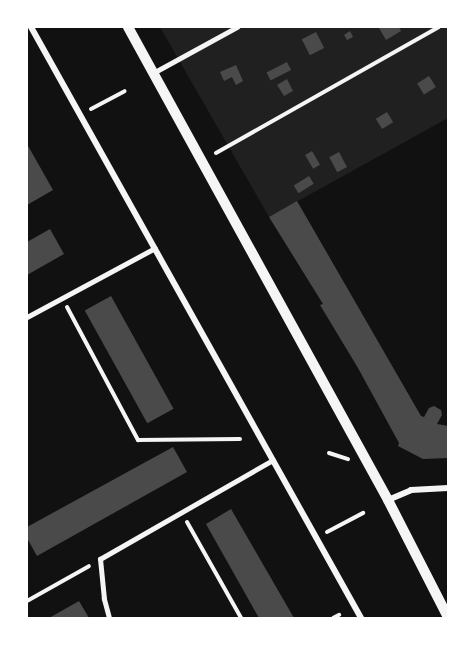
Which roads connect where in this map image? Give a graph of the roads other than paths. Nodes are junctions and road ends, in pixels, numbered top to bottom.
1 (128, 27) edge
2 (237, 27) edge
3 (30, 30) edge
4 (153, 73) junction
5 (155, 248) junction
6 (27, 317) edge
7 (273, 460) junction
8 (448, 488) edge
9 (388, 500) junction
10 (448, 617) edge
11 (109, 618) edge
12 (361, 618) edge

1 - 4 street
2 - 4 lane
3 - 5 street
4 - 9 street
5 - 6 lane
5 - 7 street
7 - 11 lane
7 - 12 street
8 - 9 street
9 - 10 street

